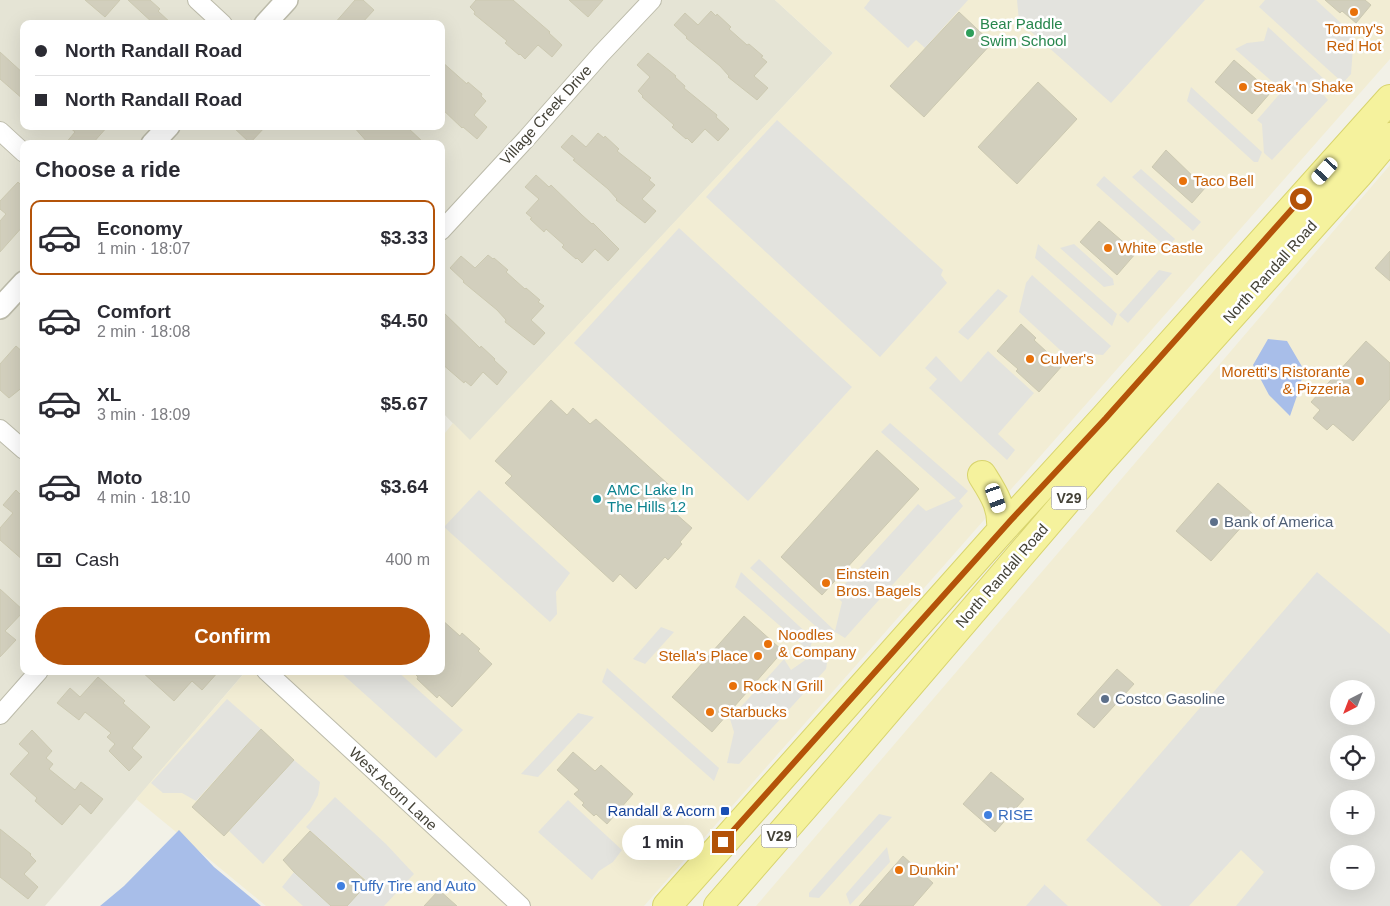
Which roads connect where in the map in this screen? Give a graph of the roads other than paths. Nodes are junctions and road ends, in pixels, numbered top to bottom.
1 (196, 0) edge
2 (287, 0) edge
3 (652, 0) edge
4 (218, 20) edge
5 (269, 20) edge
6 (1390, 99) edge
7 (165, 130) edge
8 (0, 131) edge
9 (1390, 137) edge
10 (156, 140) edge
11 (20, 149) edge
12 (445, 227) edge
13 (20, 286) edge
14 (0, 308) edge
15 (0, 428) edge
16 (20, 446) edge
17 (982, 475) dead end
18 (1001, 531) junction
19 (35, 675) edge
20 (270, 675) edge
21 (0, 715) edge
22 (521, 906) edge
23 (667, 906) edge
24 (718, 906) edge

1 - 4 street
2 - 5 street
3 - 12 street, Village Creek Drive
6 - 18 main road, North Randall Road / V29
7 - 10 street
8 - 11 street
9 - 24 main road, North Randall Road / V29
13 - 14 street
15 - 16 street
17 - 18 main road
18 - 23 main road, North Randall Road / V29
19 - 21 street
20 - 22 street, West Acorn Lane

